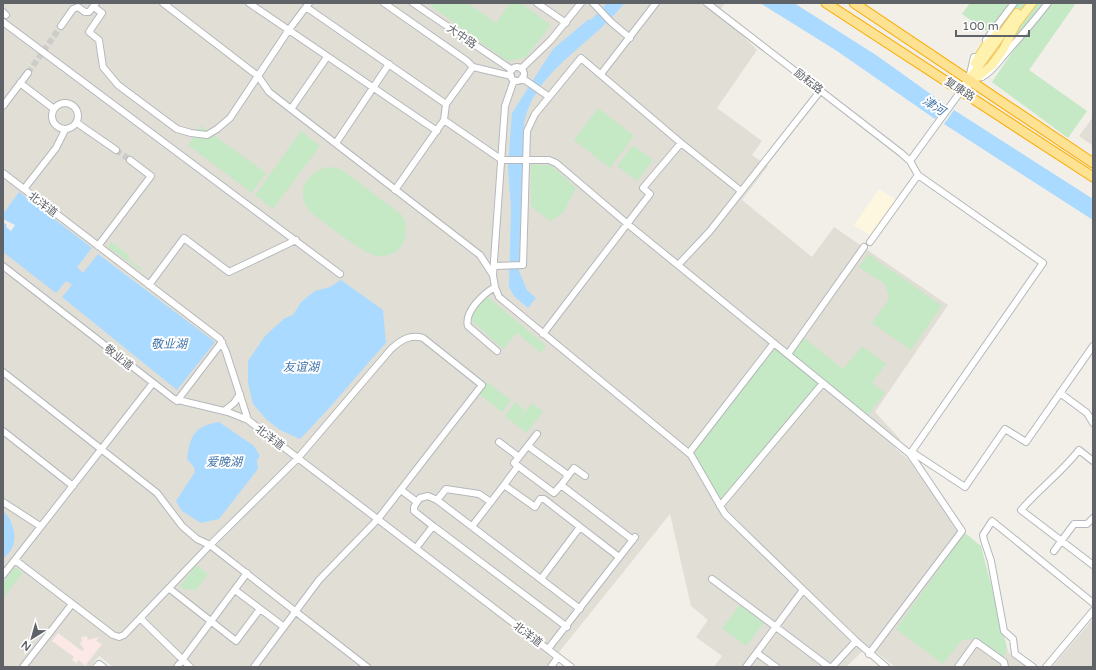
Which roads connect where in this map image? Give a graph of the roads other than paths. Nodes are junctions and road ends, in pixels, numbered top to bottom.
1 (163, 3) edge
2 (249, 3) edge
3 (384, 3) edge
4 (412, 3) edge
5 (537, 3) edge
6 (581, 3) edge
7 (593, 3) edge
8 (656, 3) edge
9 (707, 3) edge
10 (826, 3) edge
11 (854, 3) edge
12 (1014, 3) edge
13 (1025, 3) edge
14 (1032, 3) edge
15 (1048, 3) edge
16 (95, 5) edge
17 (307, 5) edge
18 (3, 22) edge
19 (566, 23) junction
20 (1014, 23) junction
21 (61, 26) tunnel mouth
22 (288, 30) junction
23 (630, 38) junction
24 (327, 57) junction
25 (389, 64) junction
26 (473, 67) junction
27 (521, 69) junction
28 (28, 74) tunnel mouth
29 (601, 74) junction
30 (512, 75) junction
31 (258, 76) junction
32 (522, 78) junction
33 (971, 80) junction
34 (20, 83) junction
35 (373, 88) junction
36 (820, 90) junction
37 (961, 91) junction
38 (548, 96) junction
39 (446, 104) junction
40 (3, 106) edge
41 (54, 109) junction
42 (291, 109) junction
43 (444, 120) junction
44 (77, 123) junction
45 (65, 130) junction
46 (437, 131) junction
47 (336, 143) junction
48 (681, 143) junction
49 (116, 150) tunnel mouth
50 (527, 159) junction
51 (130, 160) tunnel mouth
52 (502, 160) junction
53 (910, 161) junction
54 (1093, 163) edge
55 (3, 173) edge
56 (918, 175) junction
57 (1093, 177) edge
58 (24, 189) junction
59 (395, 190) junction
60 (741, 191) junction
61 (627, 224) junction
62 (296, 240) junction
63 (870, 242) dead end
64 (98, 246) junction
65 (864, 246) dead end
66 (678, 265) junction
67 (3, 266) edge
68 (495, 266) junction
69 (340, 274) dead end
70 (493, 275) junction
71 (149, 285) junction
72 (495, 287) junction
73 (543, 334) junction
74 (222, 342) junction
75 (774, 343) junction
76 (1093, 346) edge
77 (497, 351) dead end
78 (788, 354) junction
79 (3, 372) edge
80 (152, 383) junction
81 (823, 383) junction
82 (1060, 393) junction
83 (240, 394) junction
84 (176, 401) junction
85 (224, 411) junction
86 (248, 420) junction
87 (1093, 423) edge
88 (3, 431) edge
89 (537, 434) dead end
90 (499, 442) dead end
91 (528, 446) junction
92 (102, 449) junction
93 (911, 453) junction
94 (689, 454) junction
95 (519, 457) junction
96 (298, 458) junction
97 (1093, 461) edge
98 (518, 466) junction
99 (568, 475) junction
100 (584, 476) dead end
101 (504, 485) junction
102 (561, 485) junction
103 (73, 486) junction
104 (401, 490) junction
105 (554, 493) junction
106 (438, 500) junction
107 (3, 502) edge
108 (417, 502) junction
109 (491, 502) junction
110 (548, 502) junction
111 (720, 506) junction
112 (1093, 518) edge
113 (378, 519) junction
114 (473, 525) dead end
115 (40, 526) junction
116 (433, 526) junction
117 (580, 527) junction
118 (1062, 541) junction
119 (210, 545) junction
120 (416, 548) junction
121 (1054, 551) dead end
122 (619, 557) junction
123 (15, 560) junction
124 (1093, 565) edge
125 (247, 573) junction
126 (3, 575) edge
127 (541, 579) junction
128 (712, 579) dead end
129 (170, 589) junction
130 (235, 590) junction
131 (803, 590) junction
132 (1093, 603) edge
133 (72, 604) junction
134 (260, 608) junction
135 (580, 609) junction
136 (295, 611) junction
137 (1093, 611) edge
138 (140, 618) junction
139 (211, 621) junction
140 (284, 627) junction
141 (567, 627) junction
142 (775, 627) junction
143 (856, 641) junction
144 (548, 649) junction
145 (757, 653) junction
146 (869, 654) junction
147 (558, 657) junction
148 (182, 661) junction
149 (23, 667) edge
150 (177, 667) edge
151 (190, 667) edge
152 (254, 667) edge
153 (367, 667) edge
154 (551, 667) edge
155 (571, 667) edge
156 (746, 667) edge
157 (776, 667) edge
158 (829, 667) edge
159 (832, 667) edge
160 (886, 667) edge
161 (958, 667) edge
162 (1005, 667) edge
163 (1033, 667) edge
164 (1046, 667) edge

1 - 31 street
2 - 22 street
3 - 26 street
4 - 30 street, 大中路
5 - 19 street
6 - 19 street
7 - 23 street
8 - 23 street
9 - 36 street, 励耘路
10 - 37 highway, 复康路
11 - 33 highway, 复康路
12 - 33 street
13 - 20 main road
14 - 20 main road
15 - 33 street
16 - 21 street
16 - 31 street
17 - 22 street
17 - 25 street
18 - 62 street
19 - 27 street
20 - 33 main road
20 - 33 main road
22 - 24 street
22 - 31 street
23 - 29 street
24 - 35 street
24 - 42 street
25 - 35 street
25 - 39 street
26 - 30 street
26 - 39 street
27 - 30 street
27 - 32 street
28 - 34 street
29 - 38 street
29 - 48 street
30 - 32 street
30 - 52 street
31 - 42 street
32 - 38 street
33 - 37 main road
33 - 54 highway, 复康路
34 - 40 street
34 - 41 street
35 - 46 street
35 - 47 street
36 - 53 street, 励耘路
36 - 60 street
37 - 53 street
37 - 57 highway, 复康路
38 - 50 street
39 - 43 street
41 - 44 street
41 - 45 street
42 - 47 street
43 - 46 street
43 - 52 street
44 - 45 street
44 - 49 street
45 - 58 street
46 - 59 street
47 - 59 street
48 - 60 street
48 - 61 street
50 - 52 street
50 - 61 street
50 - 68 street
51 - 64 street
52 - 68 street
53 - 56 street
55 - 58 street, 北洋道
56 - 63 street
56 - 93 street
58 - 64 street, 北洋道
59 - 70 street
60 - 66 street
61 - 66 street
61 - 73 street
62 - 69 street
62 - 71 street
64 - 71 street, 北洋道
65 - 78 street
66 - 75 street
67 - 80 street, 敬业道
68 - 70 street
70 - 72 street
71 - 74 street, 北洋道
72 - 73 street
72 - 77 street
73 - 94 street
74 - 83 street, 北洋道
74 - 84 street
75 - 78 street
75 - 94 street
76 - 82 street
78 - 81 street
79 - 92 street
80 - 84 street, 敬业道
80 - 92 street
81 - 93 street
81 - 111 street
82 - 87 street
82 - 93 street
83 - 85 street
83 - 86 street, 北洋道
84 - 85 street, 敬业道
85 - 86 street, 敬业道
86 - 96 street, 北洋道
88 - 103 street
89 - 91 street
90 - 95 street
91 - 95 street
91 - 99 street
92 - 103 street
92 - 119 street
93 - 146 street
94 - 111 street
95 - 98 street
96 - 104 street
96 - 113 street, 北洋道
96 - 119 street
97 - 118 street
98 - 101 street
98 - 105 street
99 - 100 street
99 - 102 street
101 - 109 street
101 - 110 street
102 - 105 street
102 - 122 street
103 - 115 street
104 - 108 street
104 - 113 street
105 - 110 street
106 - 108 street
106 - 109 street
106 - 127 street
107 - 115 street
108 - 116 street
109 - 114 street
110 - 117 street
111 - 131 street
112 - 118 street
113 - 120 street, 北洋道
113 - 136 street
115 - 123 street
116 - 120 street
116 - 141 street
117 - 122 street
117 - 127 street
118 - 121 street
118 - 124 street
119 - 125 street
119 - 129 street
120 - 144 street, 北洋道
122 - 135 street
123 - 126 street
123 - 133 street
125 - 130 street
125 - 136 street
127 - 135 street
128 - 142 street
129 - 138 street
129 - 139 street
130 - 134 street
130 - 139 street
131 - 142 street
131 - 143 street
132 - 163 street
133 - 138 street
133 - 149 street
134 - 139 street
134 - 140 street
135 - 141 street
136 - 140 street
136 - 153 street
137 - 164 street
138 - 148 street
139 - 148 street
140 - 152 street
141 - 144 street
142 - 145 street
142 - 158 street
143 - 146 street
143 - 159 street
144 - 147 street, 北洋道
145 - 156 street
145 - 157 street
146 - 160 street
147 - 154 street
147 - 155 street, 北洋道
148 - 150 street
148 - 151 street
161 - 162 street

